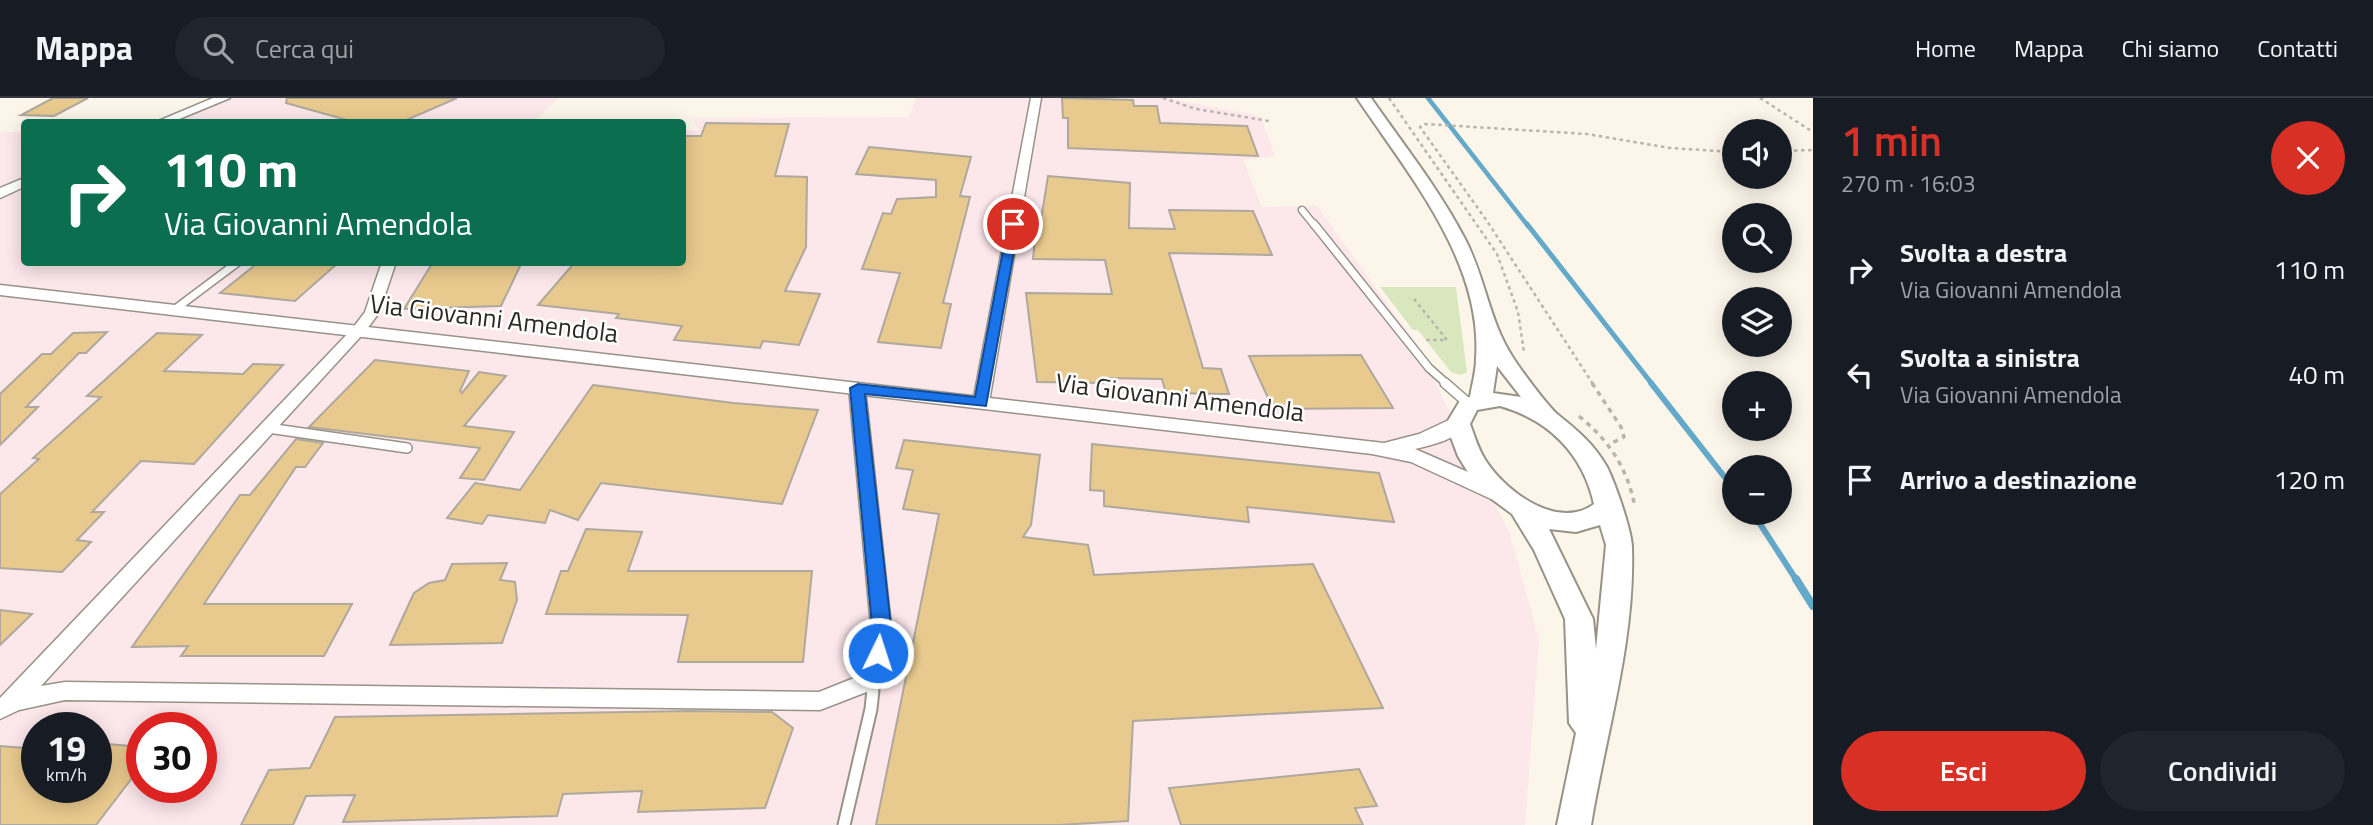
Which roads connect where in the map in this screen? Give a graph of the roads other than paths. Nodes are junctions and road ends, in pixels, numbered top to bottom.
1 (224, 98) edge
2 (1037, 98) edge
3 (1364, 98) edge
4 (170, 119) edge
5 (21, 184) edge
6 (0, 194) edge
7 (1302, 210) dead end
8 (233, 266) edge
9 (387, 266) edge
10 (0, 290) edge
11 (174, 310) junction
12 (1487, 328) junction
13 (358, 331) junction
14 (858, 388) junction
15 (981, 402) junction
16 (1469, 410) junction
17 (1546, 415) junction
18 (268, 428) junction
19 (1372, 447) junction
20 (407, 448) dead end
21 (1513, 503) junction
22 (1608, 507) junction
23 (874, 680) junction
24 (7, 705) edge
25 (1585, 761) junction
26 (844, 825) edge
27 (1574, 825) edge

1 - 4 street
2 - 15 street
3 - 12 main road
5 - 6 street
7 - 16 lane
8 - 11 lane
9 - 13 street
10 - 11 street, Via Giovanni Amendola
11 - 13 street, Via Giovanni Amendola
12 - 16 main road
12 - 17 main road
13 - 14 street, Via Giovanni Amendola
13 - 18 street
14 - 15 street, Via Giovanni Amendola
14 - 23 street
15 - 19 street, Via Giovanni Amendola
16 - 17 main road
16 - 19 street, Via Giovanni Amendola
16 - 21 main road
17 - 22 main road
18 - 20 lane
18 - 24 street
19 - 21 street, Via Giovanni Amendola
21 - 22 main road
21 - 25 main road
22 - 25 main road
23 - 24 street
23 - 26 lane
25 - 27 main road

